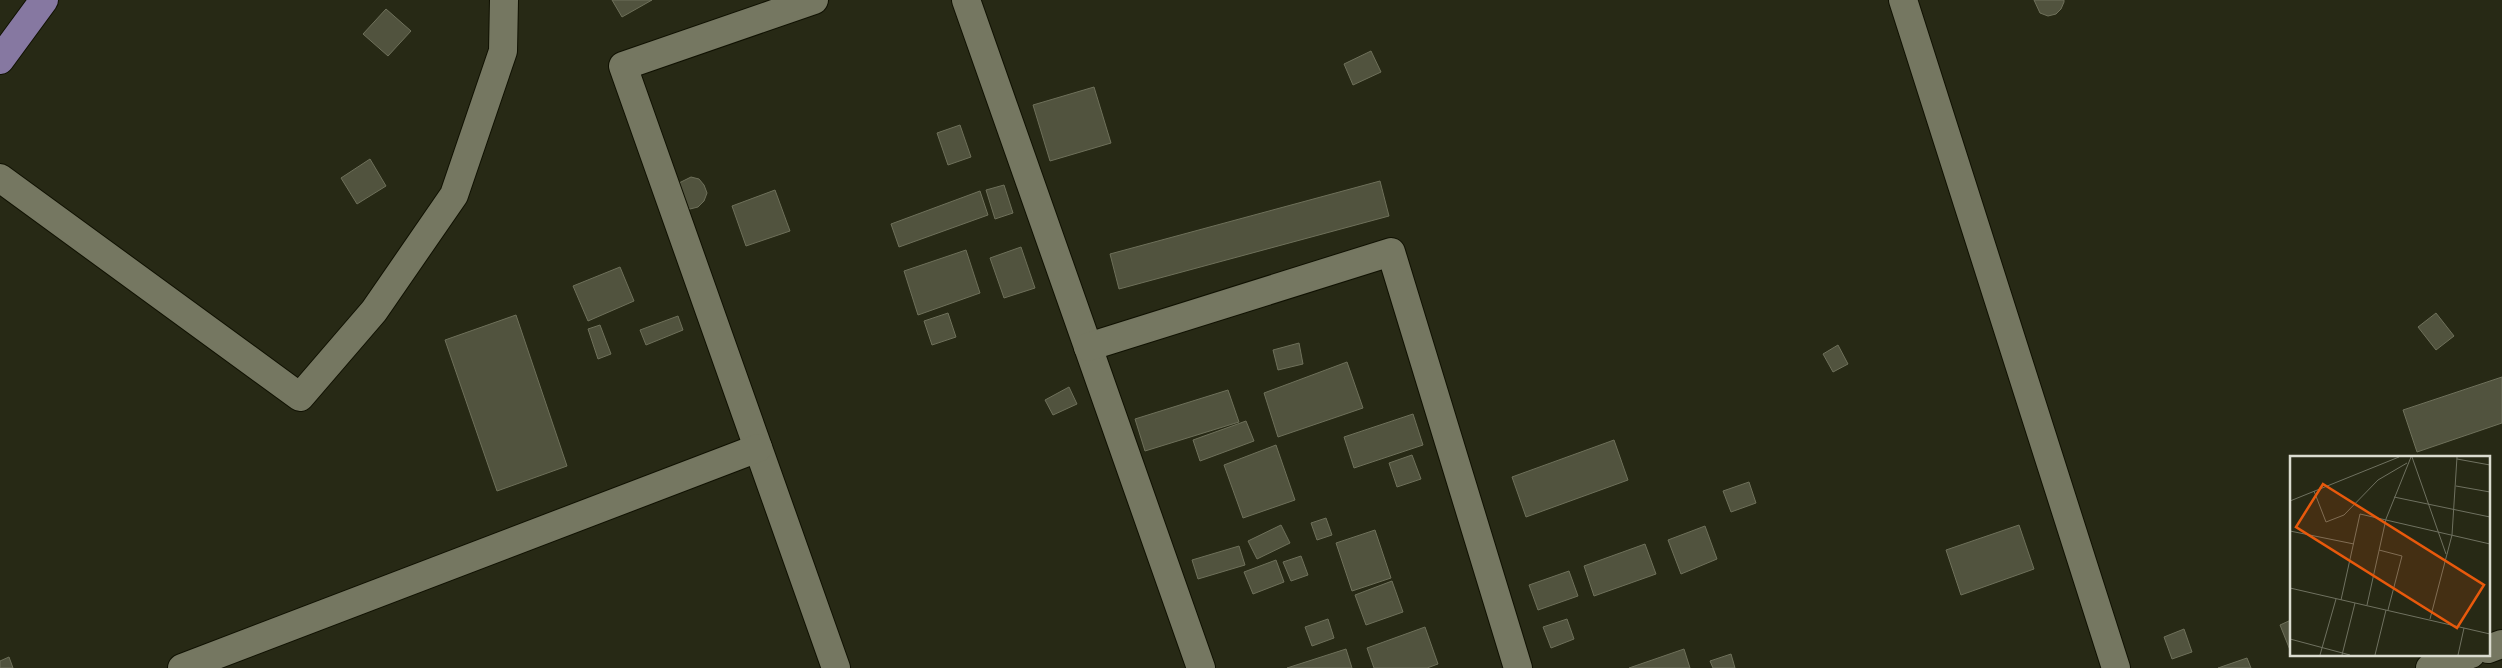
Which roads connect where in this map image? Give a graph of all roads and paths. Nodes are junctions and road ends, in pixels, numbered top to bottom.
1 (44, 0) edge
2 (504, 0) edge
3 (814, 0) edge
4 (966, 0) edge
5 (1902, 0) edge
6 (0, 60) edge
7 (0, 178) edge
8 (1088, 347) junction
9 (758, 448) junction
10 (2502, 644) edge
11 (2490, 648) edge
12 (2465, 656) edge
13 (182, 668) edge
14 (836, 668) edge
15 (1201, 668) edge
16 (1518, 668) edge
17 (2116, 668) edge
18 (2430, 668) edge

1 - 6 main road
2 - 7 street
3 - 9 street
4 - 8 street
5 - 17 street
8 - 15 street
8 - 16 street
9 - 13 street
9 - 14 street
10 - 11 street
12 - 18 street

